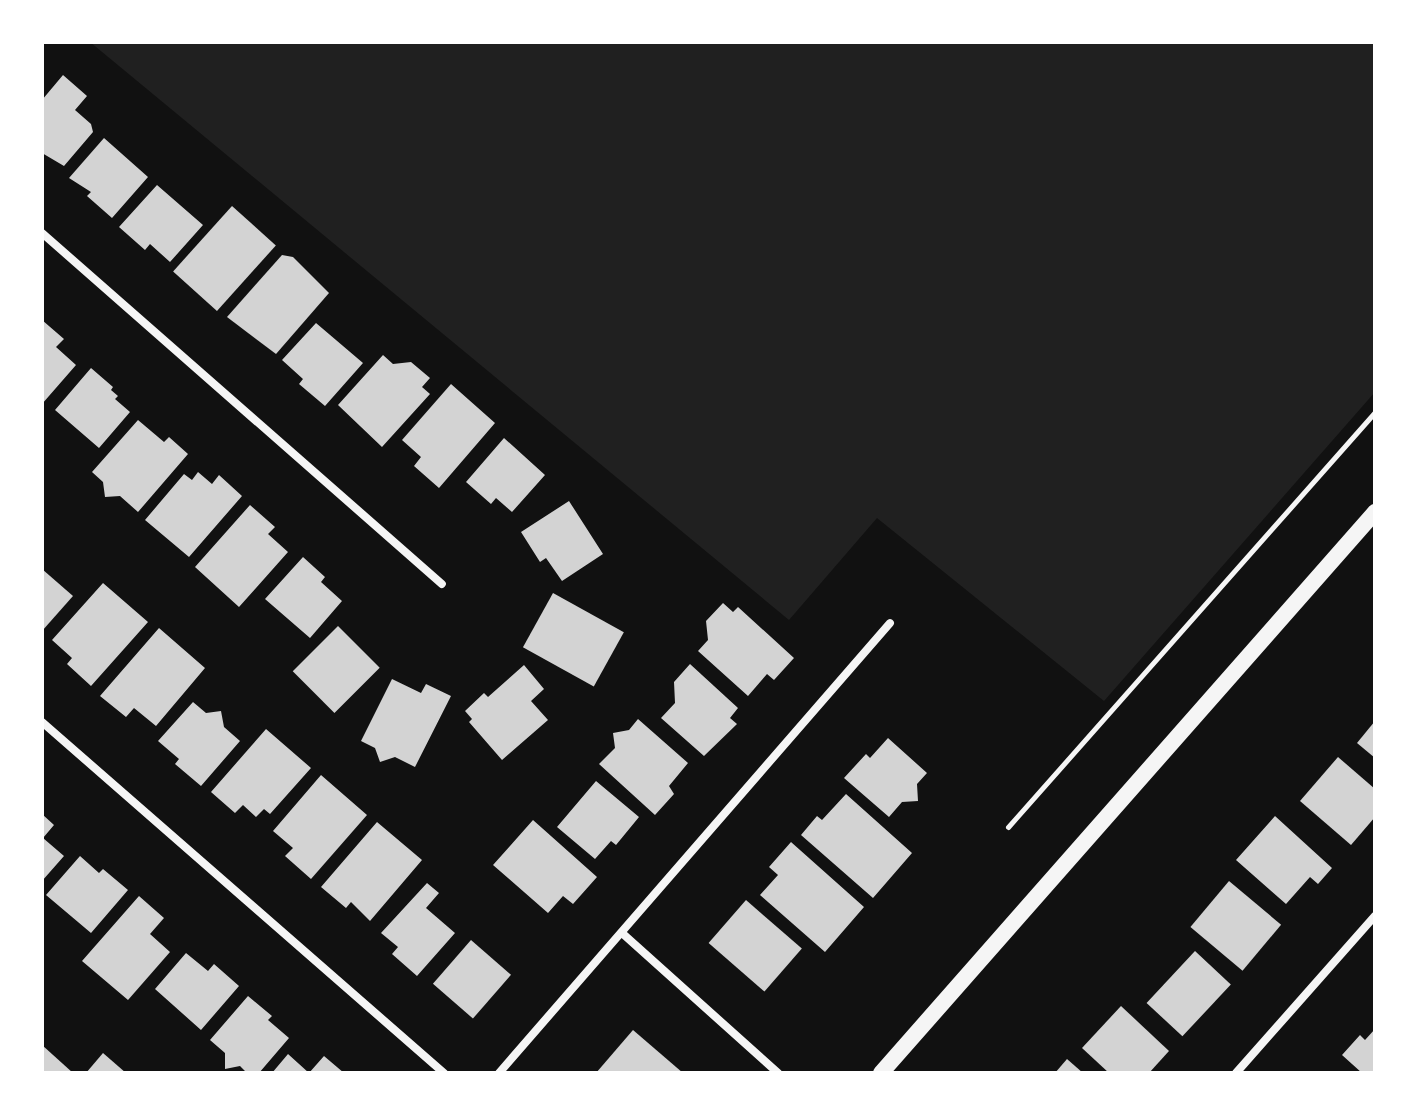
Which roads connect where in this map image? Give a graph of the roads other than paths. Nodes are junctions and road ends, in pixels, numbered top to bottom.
1 (42, 233) edge
2 (1375, 512) edge
3 (442, 584) dead end
4 (890, 623) dead end
5 (42, 722) edge
6 (1375, 916) edge
7 (622, 933) junction
8 (444, 1073) edge
9 (499, 1073) edge
10 (778, 1073) edge
11 (881, 1073) edge
12 (1236, 1073) edge

1 - 3 street
2 - 11 main road
4 - 7 street
5 - 8 street
6 - 12 street
7 - 9 street
7 - 10 street

